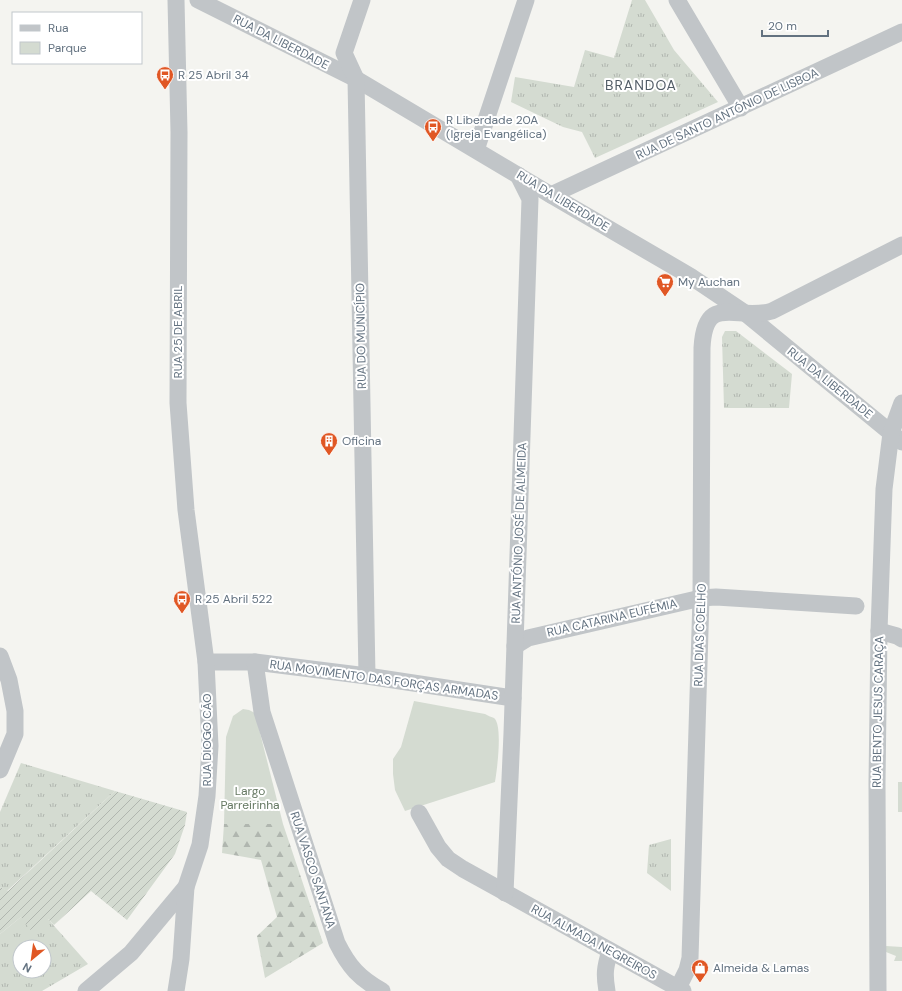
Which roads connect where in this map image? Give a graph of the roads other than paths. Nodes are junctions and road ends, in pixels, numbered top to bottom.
1 (176, 0) edge
2 (198, 0) edge
3 (362, 0) edge
4 (526, 0) edge
5 (677, 0) edge
6 (902, 32) edge
7 (356, 79) junction
8 (741, 108) junction
9 (476, 150) junction
10 (518, 175) junction
11 (551, 196) junction
12 (902, 245) edge
13 (745, 313) junction
14 (902, 403) edge
15 (896, 437) edge
16 (701, 598) junction
17 (856, 606) dead end
18 (879, 631) junction
19 (902, 639) edge
20 (515, 646) junction
21 (0, 656) edge
22 (206, 662) junction
23 (255, 662) junction
24 (367, 676) junction
25 (513, 698) junction
26 (0, 770) edge
27 (418, 813) dead end
28 (186, 887) junction
29 (505, 893) junction
30 (610, 951) junction
31 (680, 990) edge
32 (86, 991) edge
33 (176, 991) edge
34 (382, 991) edge
35 (607, 991) edge
36 (878, 991) edge

1 - 22 street, RUA 25 DE ABRIL
2 - 7 street, RUA DA LIBERDADE
3 - 7 street, RUA DO MUNICÍPIO
4 - 9 street
5 - 8 street
6 - 8 street, RUA DE SANTO ANTÓNIO DE LISBOA
7 - 9 street, RUA DA LIBERDADE
7 - 24 street, RUA DO MUNICÍPIO
8 - 11 street, RUA DE SANTO ANTÓNIO DE LISBOA
9 - 10 street, RUA DA LIBERDADE
10 - 11 street, RUA DA LIBERDADE
10 - 20 street, RUA ANTÓNIO JOSÉ DE ALMEIDA
11 - 13 street, RUA DA LIBERDADE
12 - 13 street
13 - 15 street, RUA DA LIBERDADE
13 - 16 street, RUA DIAS COELHO
14 - 15 street, RUA BENTO JESUS CARAÇA
15 - 18 street, RUA BENTO JESUS CARAÇA
16 - 17 street, RUA CATARINA EUFÉMIA
16 - 20 street, RUA CATARINA EUFÉMIA
16 - 31 street, RUA DIAS COELHO
18 - 19 street
18 - 36 street, RUA BENTO JESUS CARAÇA
20 - 25 street, RUA ANTÓNIO JOSÉ DE ALMEIDA
21 - 26 street
22 - 23 street, RUA MOVIMENTO DAS FORÇAS ARMADAS
22 - 28 street, RUA DIOGO CÃO
23 - 24 street, RUA MOVIMENTO DAS FORÇAS ARMADAS
23 - 34 street, RUA VASCO SANTANA
24 - 25 street, RUA MOVIMENTO DAS FORÇAS ARMADAS
25 - 29 street, RUA ANTÓNIO JOSÉ DE ALMEIDA
27 - 29 street, RUA ALMADA NEGREIROS
28 - 32 street, RUA DIOGO CÃO
28 - 33 street
29 - 30 street, RUA ALMADA NEGREIROS
30 - 31 street, RUA ALMADA NEGREIROS
30 - 35 street

